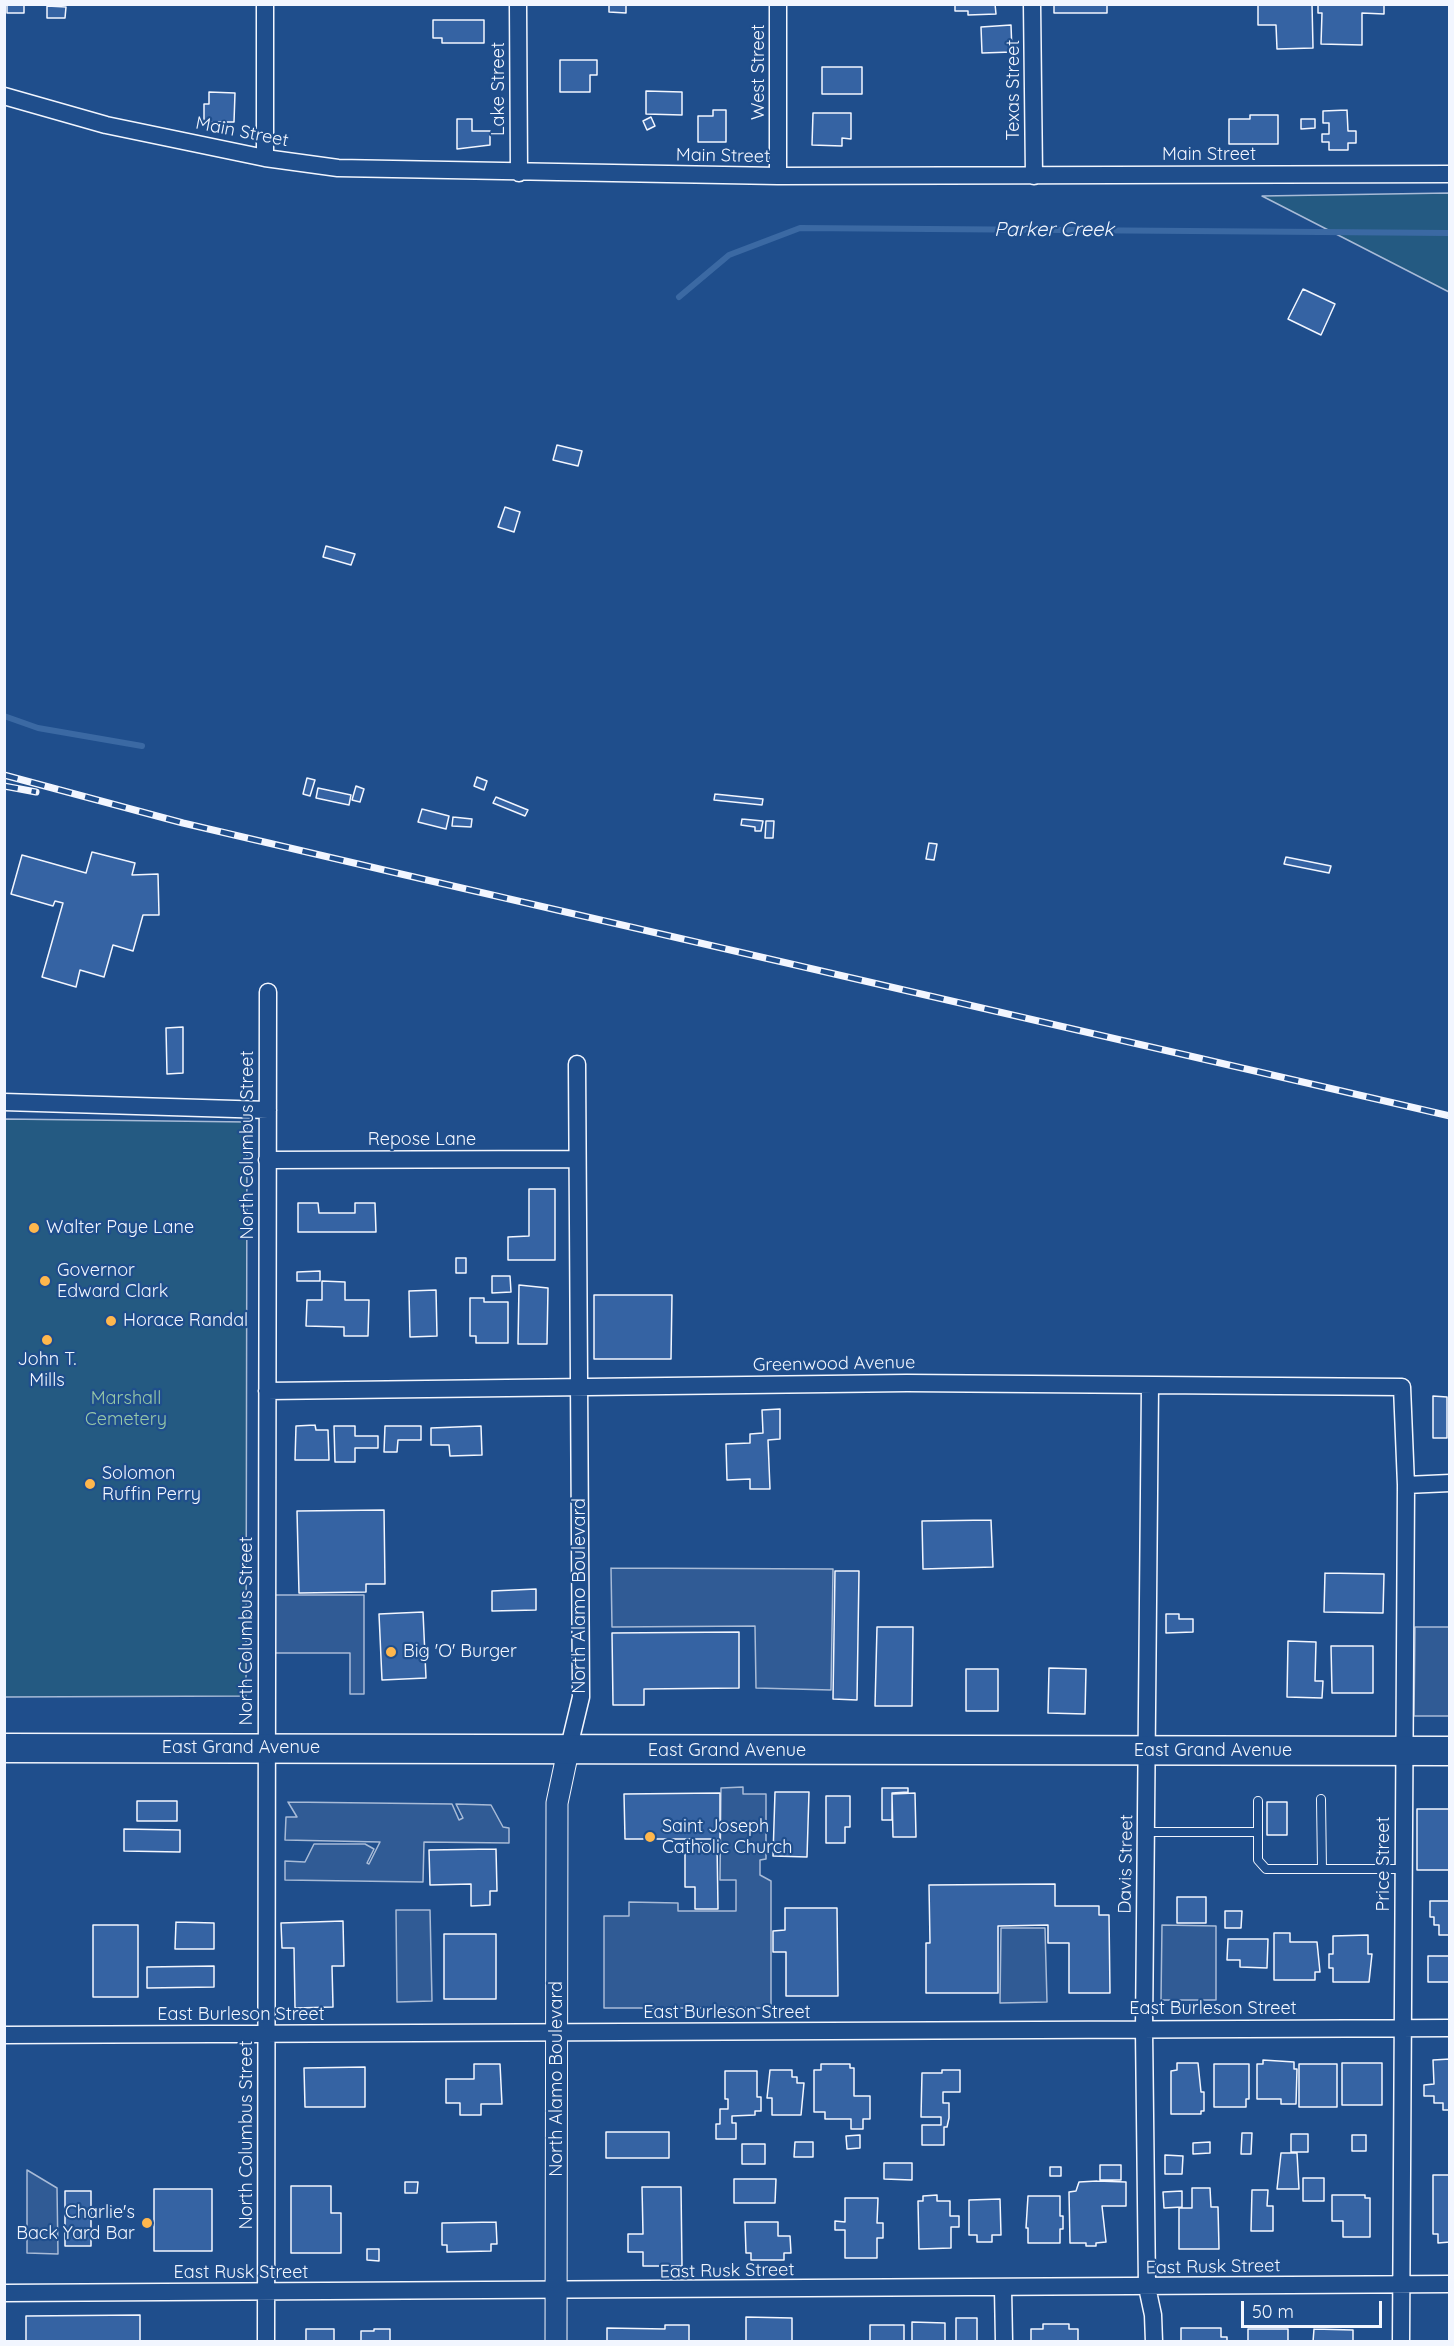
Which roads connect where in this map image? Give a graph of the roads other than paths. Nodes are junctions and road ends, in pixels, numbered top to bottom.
1 (265, 4) edge
2 (519, 4) edge
3 (778, 4) edge
4 (1032, 4) edge
5 (4, 96) edge
6 (265, 158) junction
7 (519, 173) junction
8 (1449, 174) edge
9 (778, 176) junction
10 (1034, 176) junction
11 (268, 992) dead end
12 (577, 1064) dead end
13 (4, 1102) edge
14 (268, 1110) junction
15 (577, 1159) junction
16 (267, 1160) junction
17 (1150, 1386) junction
18 (580, 1387) junction
19 (1402, 1387) joint
20 (267, 1391) junction
21 (1449, 1483) edge
22 (1406, 1485) junction
23 (4, 1748) edge
24 (267, 1748) junction
25 (568, 1751) junction
26 (1404, 1751) junction
27 (1449, 1751) edge
28 (1147, 1752) junction
29 (1322, 1799) dead end
30 (1258, 1801) dead end
31 (1146, 1832) junction
32 (1258, 1832) junction
33 (1322, 1869) junction
34 (1404, 1869) junction
35 (1403, 2027) junction
36 (1449, 2028) edge
37 (1144, 2030) junction
38 (557, 2034) junction
39 (266, 2035) junction
40 (4, 2036) edge
41 (1401, 2284) junction
42 (1449, 2284) edge
43 (1147, 2287) junction
44 (1003, 2288) junction
45 (556, 2292) junction
46 (266, 2293) junction
47 (4, 2294) edge
48 (266, 2342) edge
49 (556, 2342) edge
50 (1004, 2342) edge
51 (1154, 2342) edge
52 (1401, 2342) edge

1 - 6 street
2 - 7 street, Lake Street
3 - 9 street, West Street
4 - 10 street, Texas Street
5 - 6 street, Main Street
6 - 7 street, Main Street
7 - 9 street, Main Street
8 - 10 street, Main Street
9 - 10 street, Main Street
11 - 14 street, North Columbus Street
12 - 15 street, North Alamo Boulevard
13 - 14 street
14 - 16 street, North Columbus Street
15 - 16 street, Repose Lane
15 - 18 street, North Alamo Boulevard
16 - 20 street, North Columbus Street
17 - 18 street, Greenwood Avenue
17 - 19 street, Greenwood Avenue
17 - 28 street, Davis Street
18 - 20 street, Greenwood Avenue
18 - 25 street, North Alamo Boulevard
19 - 22 street, Price Street
20 - 24 street, North Columbus Street
21 - 22 street
22 - 26 street, Price Street
23 - 24 highway, East Grand Avenue
24 - 25 highway, East Grand Avenue
24 - 39 street, North Columbus Street
25 - 28 highway, East Grand Avenue
25 - 38 street, North Alamo Boulevard
26 - 27 highway, East Grand Avenue
26 - 28 highway, East Grand Avenue
26 - 34 street, Price Street
28 - 31 street, Davis Street
29 - 33 lane
30 - 32 lane
31 - 32 lane
31 - 37 street, Davis Street
32 - 33 lane
33 - 34 lane
34 - 35 street, Price Street
35 - 36 street, East Burleson Street
35 - 37 street, East Burleson Street
35 - 41 street, Price Street
37 - 38 street, East Burleson Street
37 - 43 street, Davis Street
38 - 39 street, East Burleson Street
38 - 45 street, North Alamo Boulevard
39 - 40 street, East Burleson Street
39 - 46 street, North Columbus Street
41 - 42 street, East Rusk Street
41 - 43 street, East Rusk Street
41 - 52 street, Price Street
43 - 44 street, East Rusk Street
43 - 51 street, Davis Street
44 - 45 street, East Rusk Street
44 - 50 street
45 - 46 street, East Rusk Street
45 - 49 street, North Alamo Boulevard
46 - 47 street, East Rusk Street
46 - 48 street, North Columbus Street

